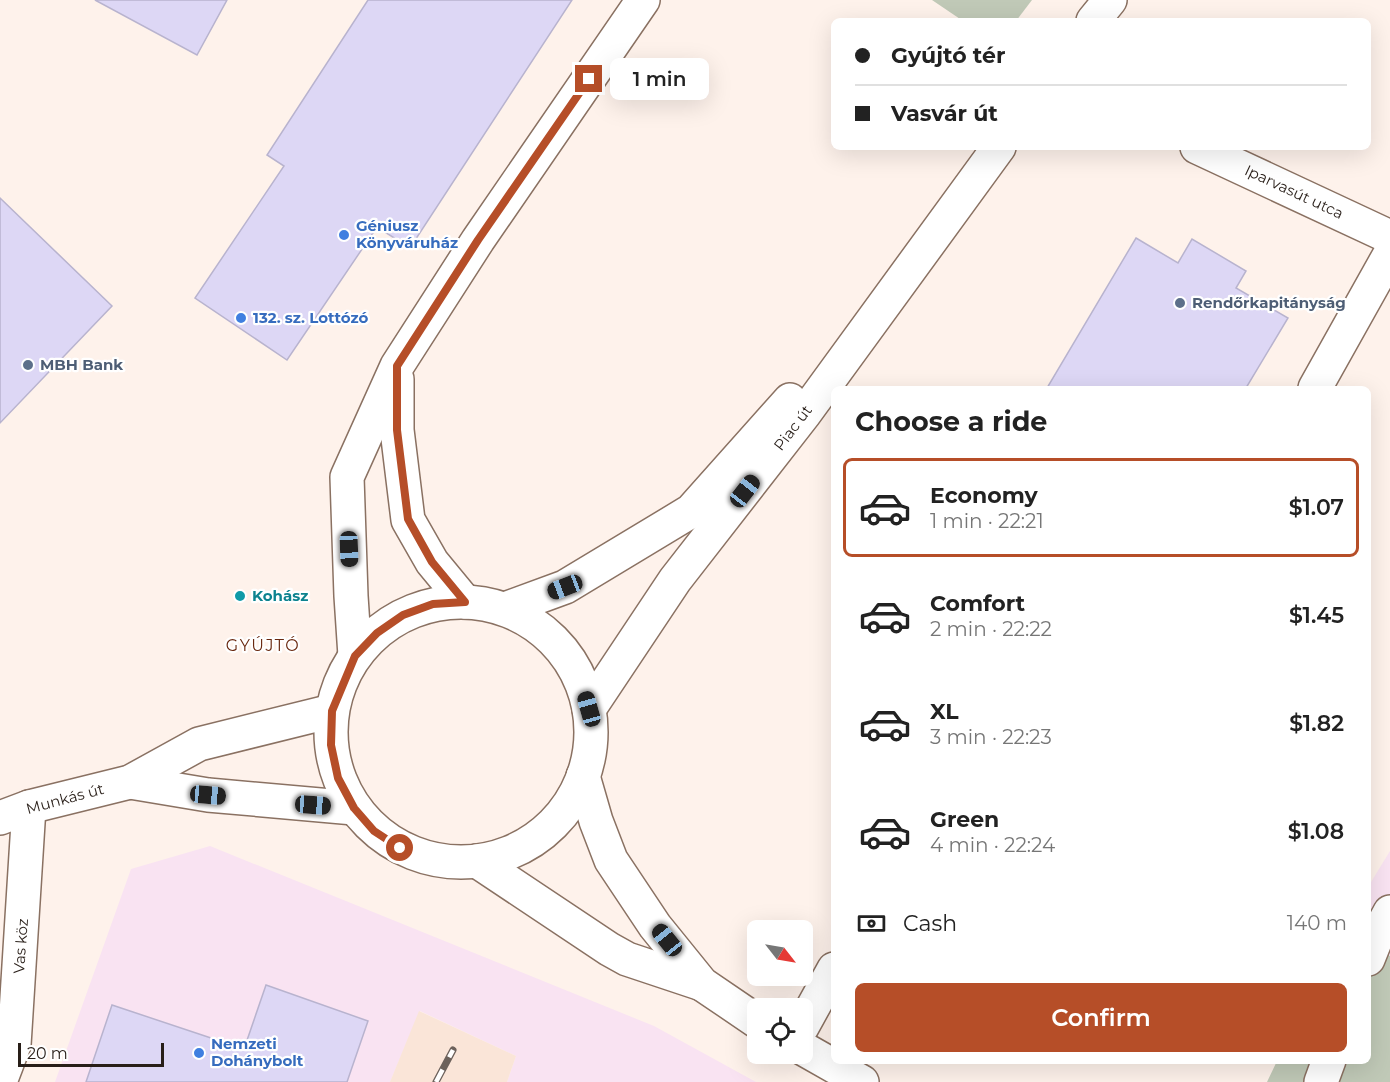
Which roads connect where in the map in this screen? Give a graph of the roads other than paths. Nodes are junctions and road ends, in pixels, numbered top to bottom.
1 (643, 0) edge
2 (1110, 0) edge
3 (1095, 18) edge
4 (997, 150) edge
5 (1203, 150) edge
6 (1390, 237) edge
7 (926, 249) junction
8 (1390, 254) edge
9 (397, 366) junction
10 (1316, 386) edge
11 (465, 602) junction
12 (505, 609) junction
13 (355, 656) junction
14 (589, 709) junction
15 (332, 711) junction
16 (583, 776) junction
17 (130, 782) junction
18 (354, 808) junction
19 (15, 812) edge
20 (477, 861) junction
21 (831, 974) edge
22 (702, 984) junction
23 (813, 1007) edge
24 (747, 1015) edge
25 (813, 1054) edge
26 (1328, 1064) edge
27 (0, 1082) edge
28 (862, 1082) edge
29 (1321, 1082) edge

1 - 9 street
2 - 3 street
4 - 7 street, Piac út
5 - 6 street, Iparvasút utca
7 - 12 street
7 - 14 street, Piac út
8 - 10 street
9 - 11 street
9 - 13 street
11 - 12 street
11 - 13 street
12 - 14 street
13 - 15 street
14 - 16 street
15 - 17 street
15 - 18 street
16 - 20 street
16 - 22 street
17 - 18 street
17 - 19 street, Munkás út
18 - 20 street
19 - 27 street, Vas köz
20 - 22 street
21 - 23 street
22 - 24 street
25 - 28 street
26 - 29 street

